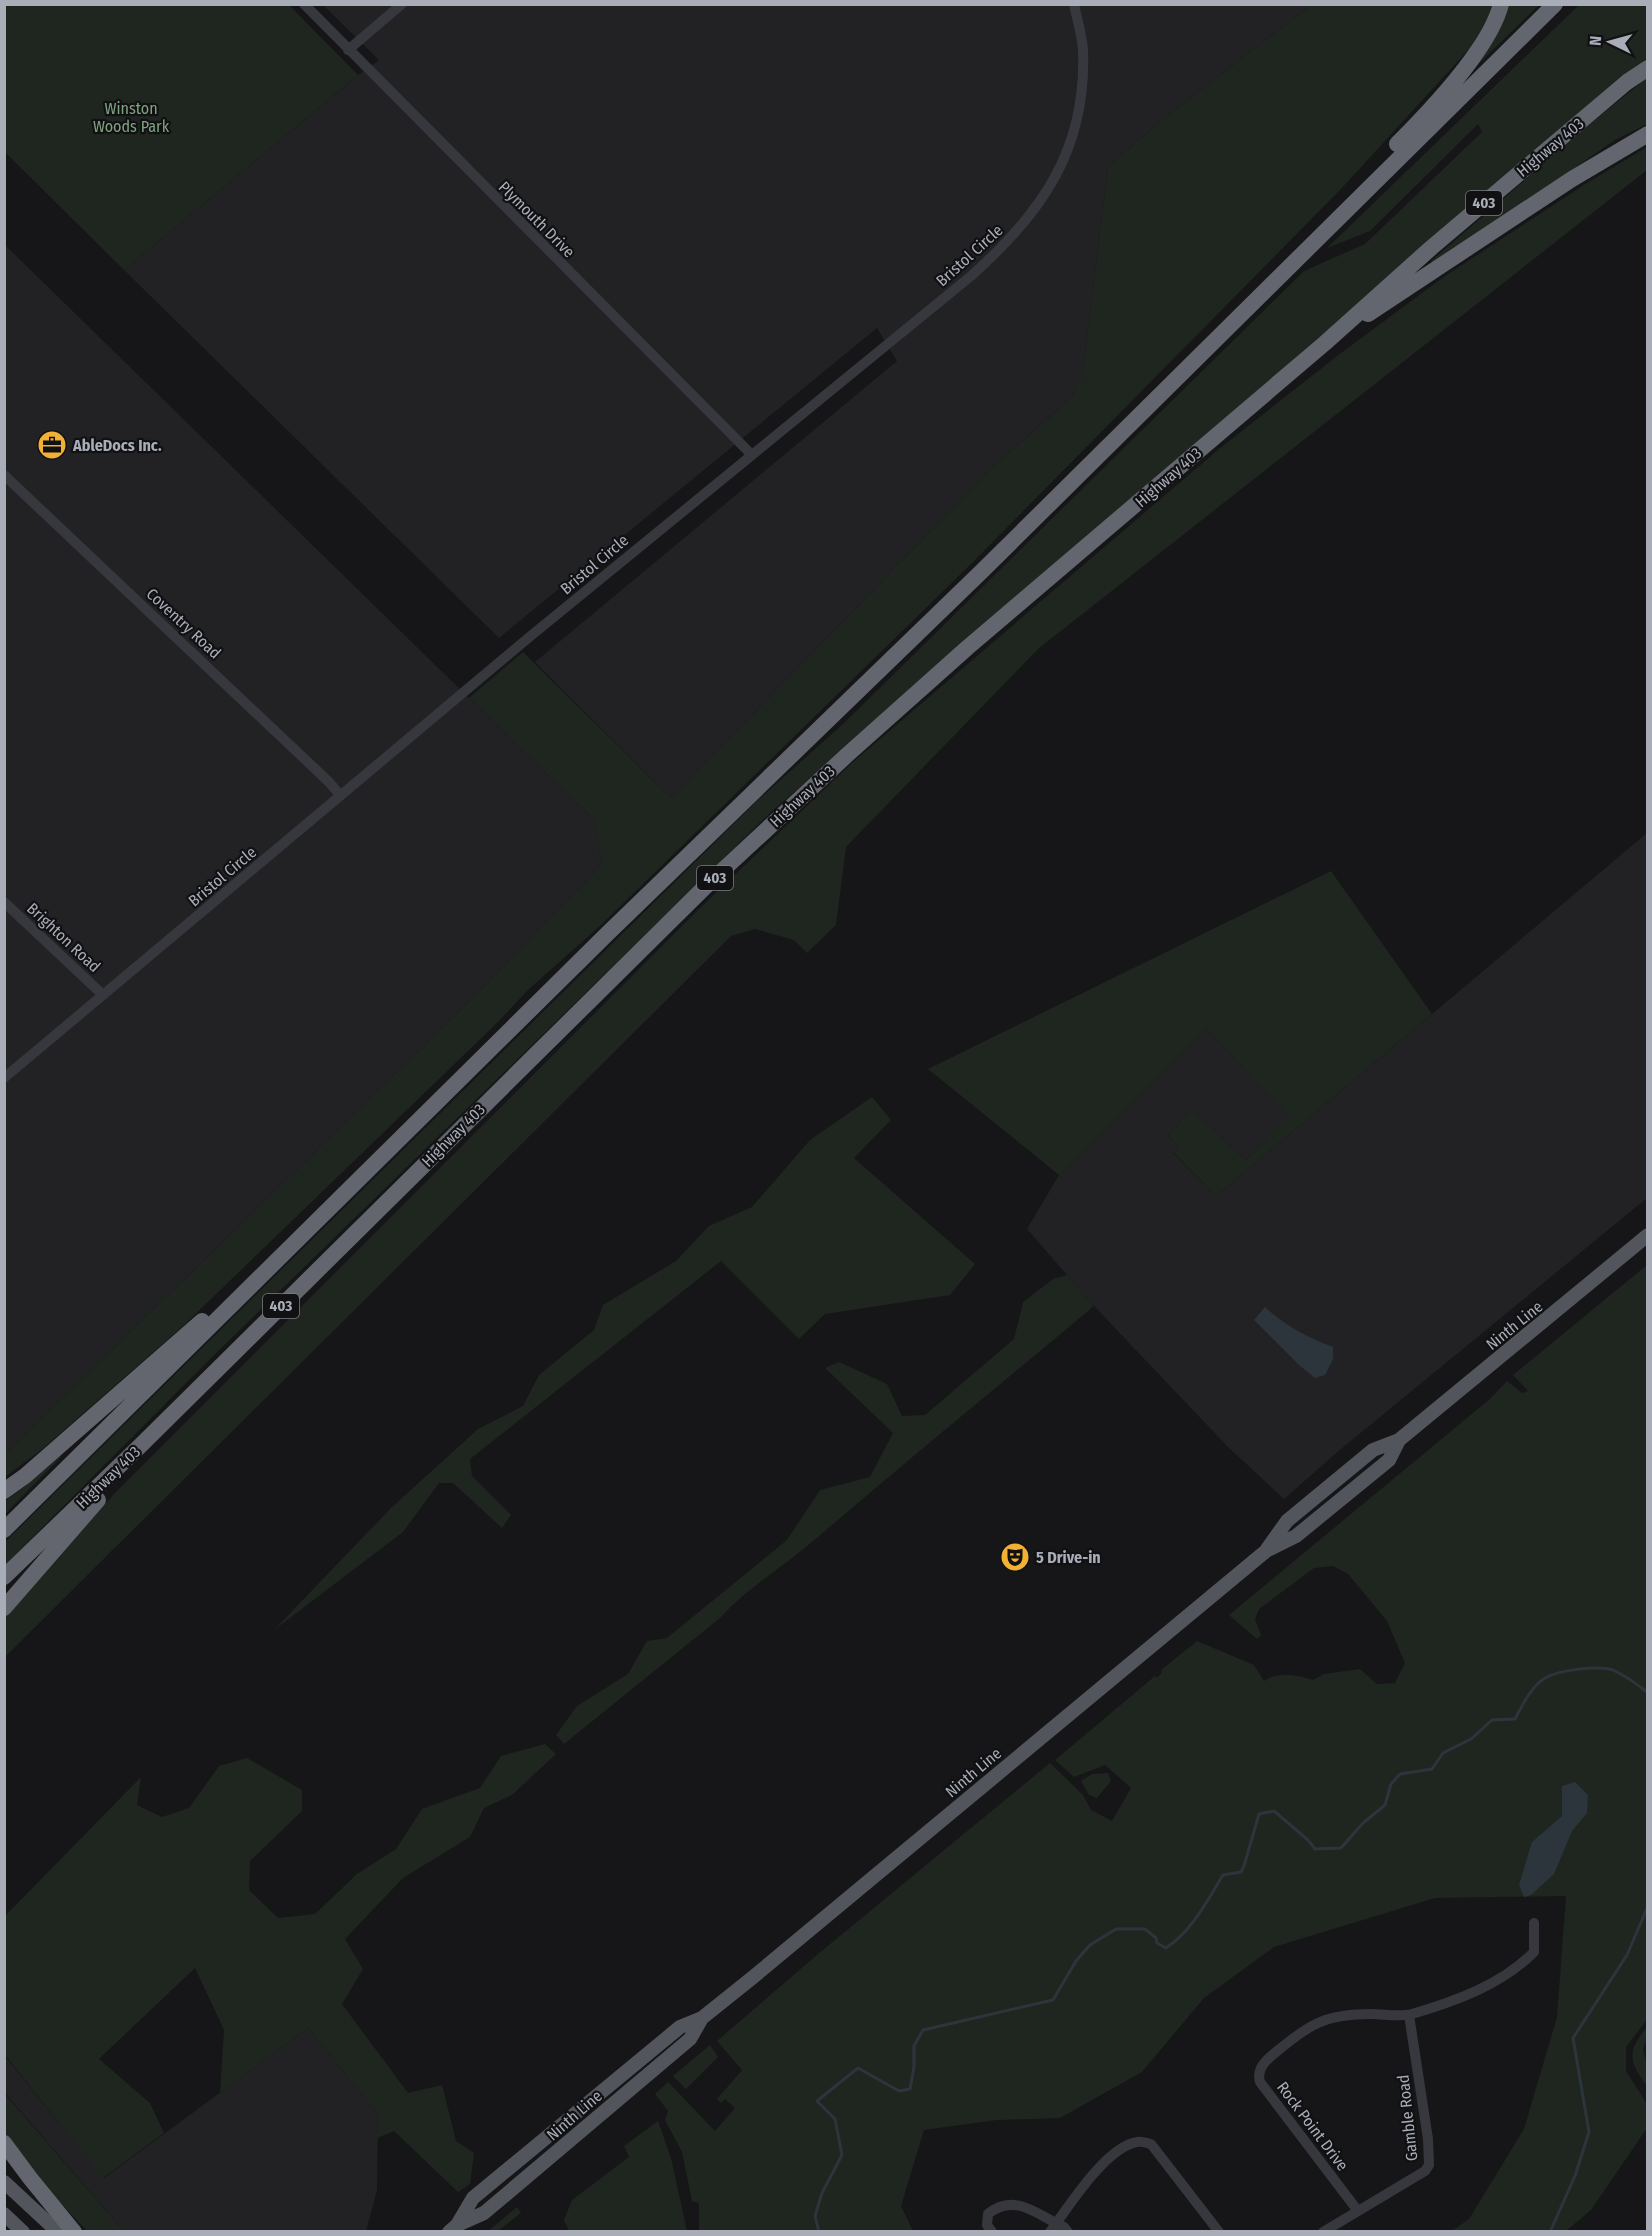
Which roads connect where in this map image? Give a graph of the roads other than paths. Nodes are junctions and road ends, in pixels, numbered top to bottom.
1 (304, 4) edge
2 (402, 4) edge
3 (1074, 4) edge
4 (1501, 4) edge
5 (1555, 4) edge
6 (348, 50) junction
7 (1647, 68) edge
8 (1647, 134) edge
9 (1329, 228) junction
10 (1325, 343) junction
11 (751, 454) junction
12 (4, 475) edge
13 (340, 795) junction
14 (4, 902) edge
15 (103, 995) junction
16 (4, 1078) edge
17 (1647, 1234) edge
18 (236, 1300) junction
19 (141, 1445) junction
20 (4, 1491) edge
21 (4, 1530) edge
22 (4, 1577) edge
23 (4, 1608) edge
24 (1534, 1923) dead end
25 (1409, 2015) junction
26 (4, 2143) edge
27 (4, 2182) edge
28 (1358, 2211) junction
29 (4, 2214) edge
30 (453, 2228) edge
31 (1053, 2228) edge
32 (23, 2232) edge
33 (58, 2232) edge
34 (74, 2232) edge
35 (992, 2232) edge
36 (1068, 2232) edge
37 (1219, 2232) edge
38 (1323, 2232) edge

1 - 6 street, Plymouth Drive
2 - 6 street
3 - 11 street, Bristol Circle
4 - 9 highway
5 - 9 highway, 403
6 - 11 street, Plymouth Drive
7 - 10 highway, Highway 403 / 403
8 - 10 highway
9 - 18 highway, 403
10 - 19 highway, Highway 403 / 403
11 - 13 street, Bristol Circle
12 - 13 street, Coventry Road
13 - 15 street, Bristol Circle
14 - 15 street, Brighton Road
15 - 16 street, Bristol Circle
17 - 30 main road, Ninth Line
18 - 20 highway
18 - 21 highway, 403
19 - 22 highway, Highway 403 / 403
19 - 23 highway
24 - 25 street, Rock Point Drive
25 - 28 street, Gamble Road
25 - 28 street, Rock Point Drive
26 - 34 highway
27 - 33 main road
28 - 38 street, Gamble Road
29 - 32 main road
31 - 35 street
31 - 36 street
31 - 37 street

